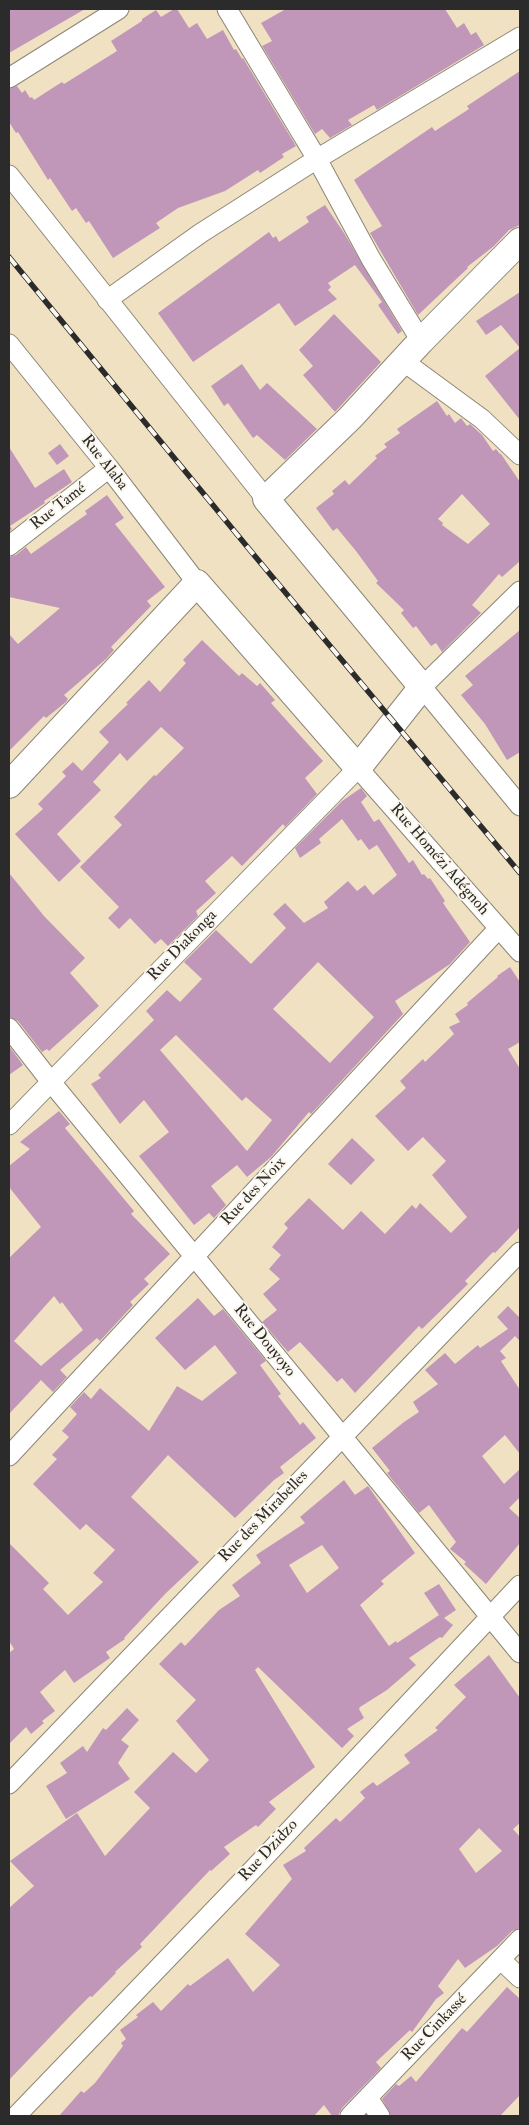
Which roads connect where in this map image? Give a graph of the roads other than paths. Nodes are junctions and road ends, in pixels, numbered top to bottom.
1 (119, 9) edge
2 (227, 9) edge
3 (520, 37) edge
4 (9, 78) edge
5 (317, 159) junction
6 (9, 175) edge
7 (520, 240) edge
8 (107, 300) junction
9 (421, 341) junction
10 (9, 344) edge
11 (403, 361) junction
12 (520, 456) edge
13 (109, 468) junction
14 (266, 499) junction
15 (9, 546) edge
16 (197, 583) junction
17 (520, 591) edge
18 (422, 687) junction
19 (358, 768) junction
20 (9, 785) edge
21 (520, 806) edge
22 (499, 928) junction
23 (520, 952) edge
24 (9, 1028) edge
25 (50, 1082) junction
26 (9, 1125) edge
27 (520, 1252) edge
28 (195, 1256) junction
29 (342, 1437) junction
30 (9, 1456) edge
31 (520, 1584) edge
32 (491, 1616) junction
33 (520, 1652) edge
34 (9, 1784) edge
35 (520, 1939) edge
36 (501, 1960) junction
37 (520, 1978) edge
38 (368, 2098) junction
39 (14, 2114) edge
40 (350, 2116) edge
41 (380, 2116) edge

1 - 4 street
2 - 5 street
3 - 5 street
5 - 8 street
5 - 9 street
6 - 8 street
7 - 9 main road
8 - 14 street
9 - 11 main road
10 - 13 street, Rue Alaba
11 - 12 street
11 - 14 main road
13 - 15 street, Rue Tamé
13 - 16 street, Rue Alaba
14 - 18 main road
16 - 19 main road
16 - 20 main road
17 - 18 street
18 - 19 main road
18 - 21 street
19 - 22 street, Rue Homézi Adégnoh
19 - 25 street, Rue Diakonga
22 - 23 street, Rue Homézi Adégnoh
22 - 28 street, Rue des Noix
24 - 25 street, Rue Douyoyo
25 - 26 street, Rue Diakonga
25 - 28 street, Rue Douyoyo
27 - 29 street, Rue des Mirabelles
28 - 29 street, Rue Douyoyo
28 - 30 street, Rue des Noix
29 - 32 street, Rue Douyoyo
29 - 34 street, Rue des Mirabelles
31 - 32 street, Rue Dzidzo
32 - 33 street, Rue Douyoyo
32 - 39 street, Rue Dzidzo
35 - 36 street, Rue Cinkassé
36 - 37 street
36 - 38 street, Rue Cinkassé
38 - 40 street, Rue Cinkassé
38 - 41 street

